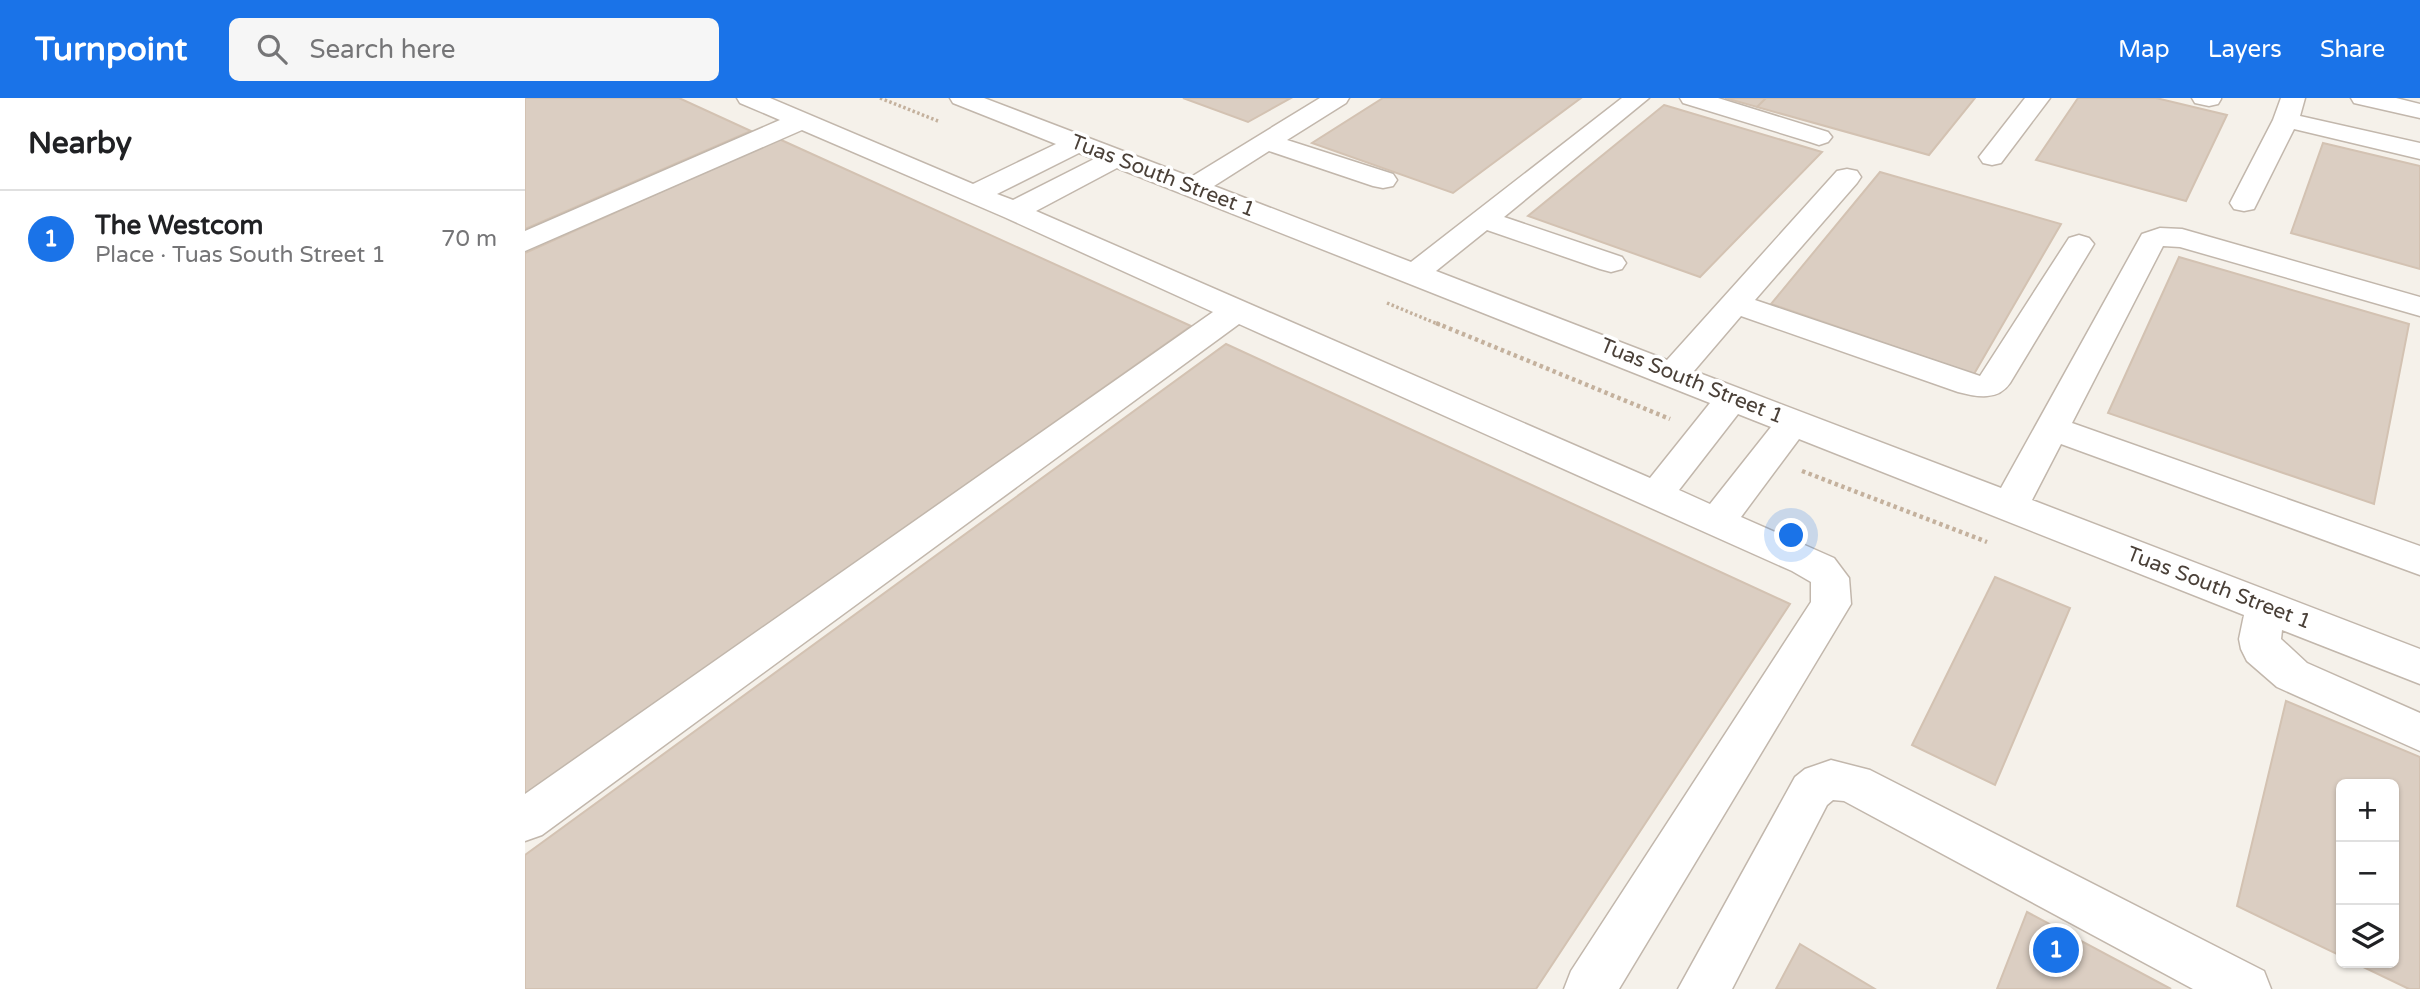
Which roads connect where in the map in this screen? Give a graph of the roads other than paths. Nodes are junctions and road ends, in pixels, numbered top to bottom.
1 (750, 98) edge
2 (1337, 98) edge
3 (1637, 98) edge
4 (1692, 98) edge
5 (2038, 98) edge
6 (2363, 98) edge
7 (972, 99) edge
8 (2290, 109) edge
9 (2420, 111) edge
10 (800, 121) junction
11 (1819, 137) dead end
12 (1267, 142) junction
13 (1079, 144) junction
14 (2420, 151) edge
15 (1992, 157) dead end
16 (1116, 158) junction
17 (1847, 177) dead end
18 (1383, 180) dead end
19 (1194, 187) junction
20 (974, 194) junction
21 (2243, 203) dead end
22 (1014, 211) junction
23 (1483, 219) junction
24 (525, 242) edge
25 (2079, 243) dead end
26 (1611, 263) dead end
27 (1415, 273) junction
28 (1734, 304) junction
29 (2420, 307) edge
30 (1236, 311) junction
31 (1673, 374) junction
32 (1733, 397) junction
33 (1794, 421) junction
34 (2052, 428) junction
35 (1656, 495) junction
36 (2010, 506) junction
37 (1717, 522) junction
38 (2420, 561) edge
39 (2266, 606) junction
40 (2420, 667) edge
41 (2420, 733) edge
42 (525, 820) edge
43 (1590, 989) edge
44 (1705, 989) edge
45 (2245, 989) edge

1 - 10 street
2 - 12 street
3 - 23 street
4 - 11 street
5 - 15 street
6 - 9 street
7 - 13 street, Tuas South Street 1
8 - 14 street
8 - 21 street
10 - 20 street
10 - 24 street
12 - 18 street
12 - 19 street
13 - 16 street, Tuas South Street 1
13 - 20 street
16 - 19 street, Tuas South Street 1
16 - 22 street
17 - 28 street
19 - 27 street, Tuas South Street 1
20 - 22 street
22 - 30 street
23 - 26 street
23 - 27 street
25 - 28 street
27 - 31 street, Tuas South Street 1
28 - 31 street
29 - 34 street
30 - 35 street
30 - 42 street
31 - 32 street, Tuas South Street 1
32 - 33 street, Tuas South Street 1
32 - 35 street
33 - 36 street, Tuas South Street 1
33 - 37 street
34 - 36 street
34 - 38 street
35 - 37 street
36 - 39 street, Tuas South Street 1
37 - 43 street
39 - 40 street, Tuas South Street 1
39 - 41 street
44 - 45 street

